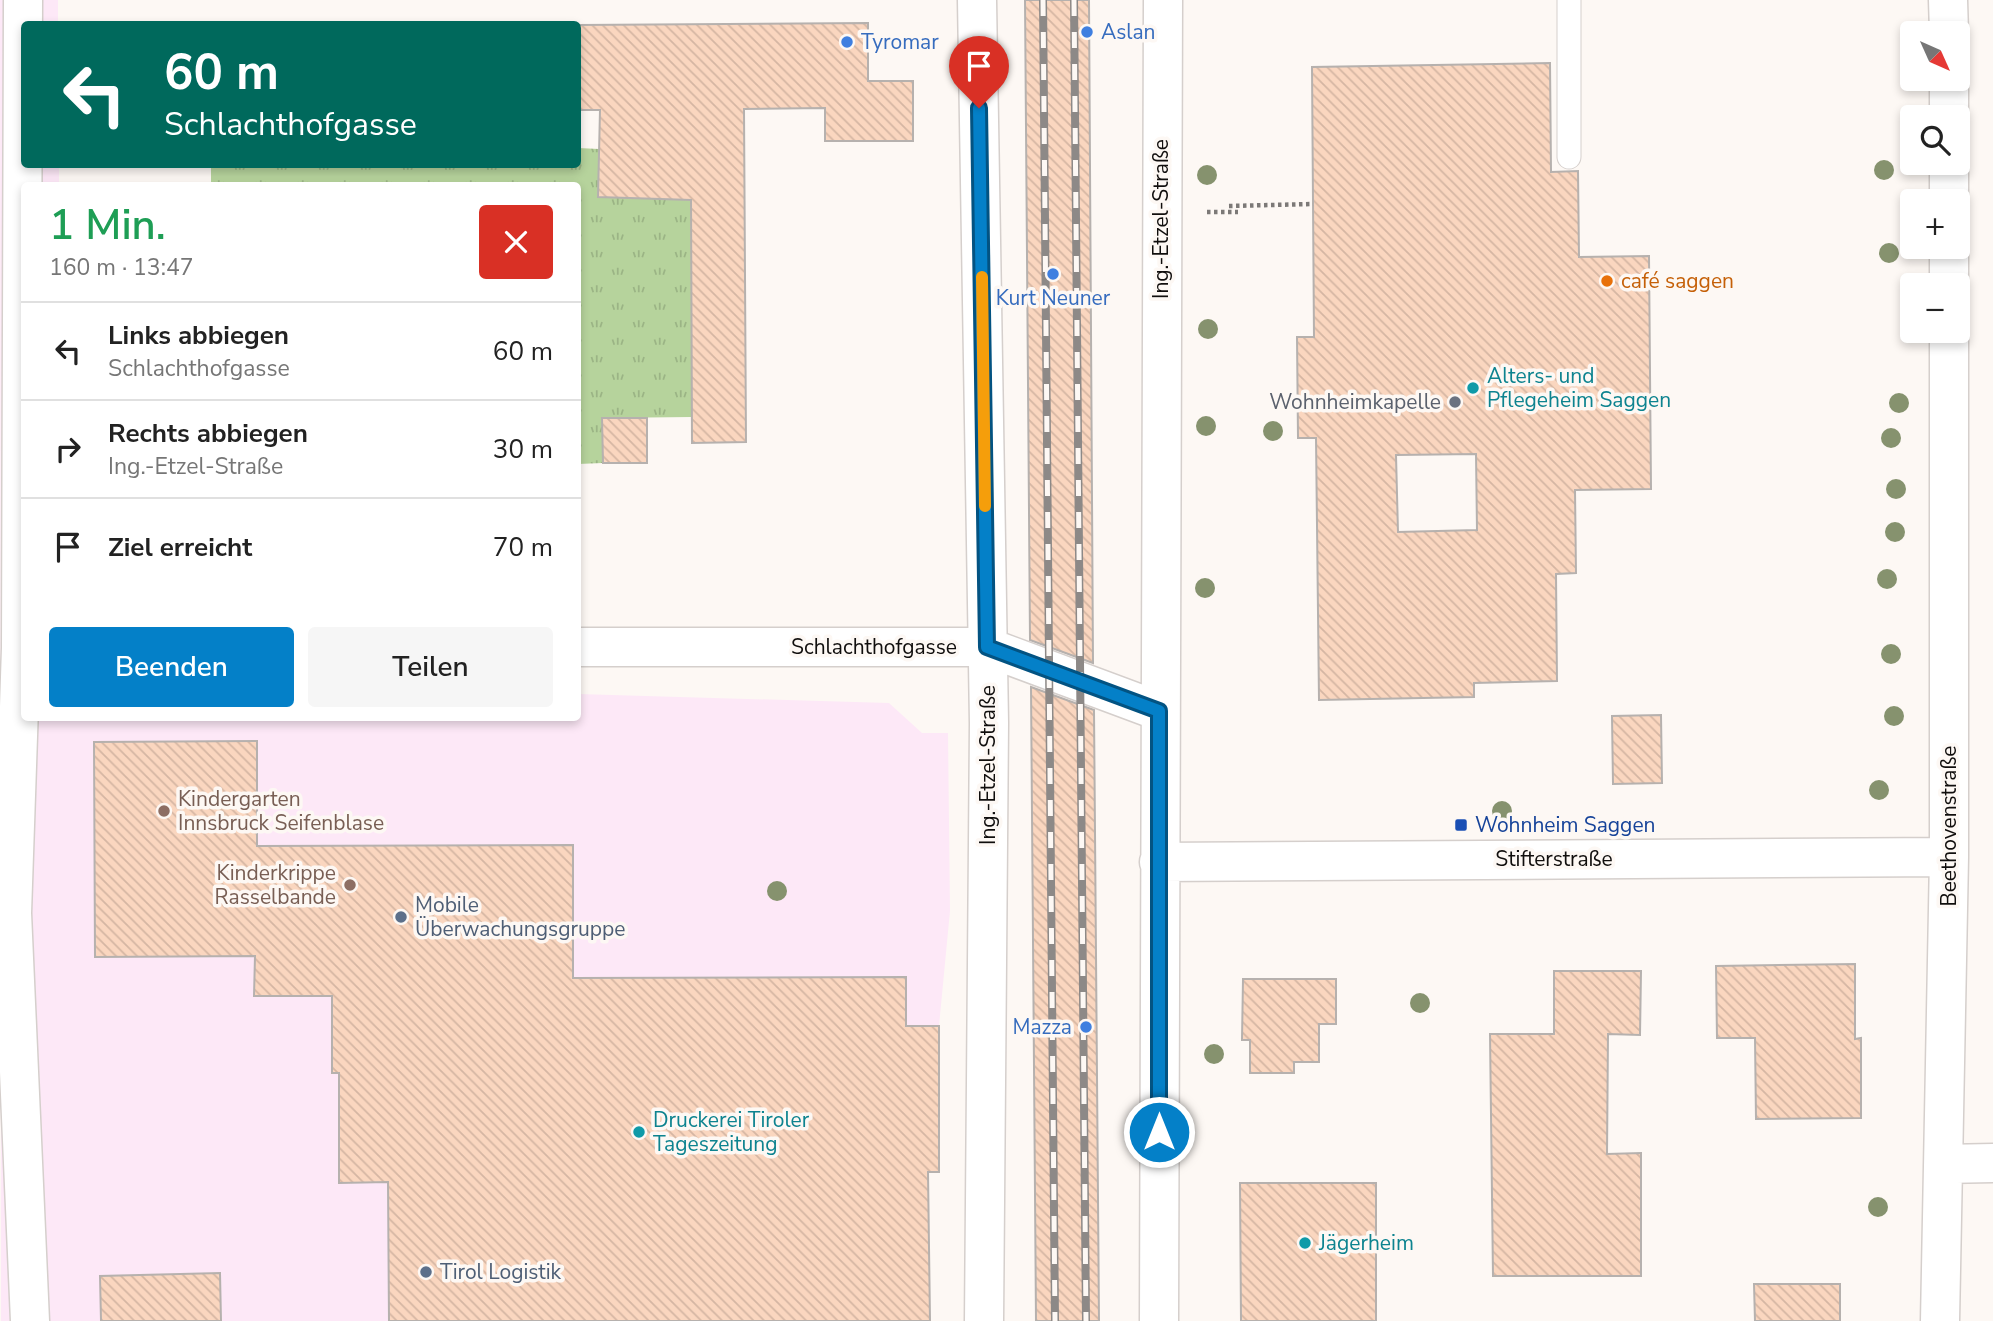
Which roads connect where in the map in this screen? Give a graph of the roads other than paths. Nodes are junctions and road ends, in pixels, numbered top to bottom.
1 (23, 0) edge
2 (977, 0) edge
3 (1163, 0) edge
4 (1569, 0) edge
5 (1948, 0) edge
6 (23, 21) edge
7 (1948, 21) edge
8 (1569, 157) dead end
9 (1949, 343) edge
10 (581, 647) edge
11 (987, 647) junction
12 (21, 696) edge
13 (1159, 711) junction
14 (1949, 857) junction
15 (1159, 862) junction
16 (1993, 1163) edge
17 (1944, 1164) junction
18 (30, 1321) edge
19 (984, 1321) edge
20 (1158, 1321) edge
21 (1940, 1321) edge

1 - 6 street
2 - 11 street, Ing.-Etzel-Straße
3 - 13 street, Ing.-Etzel-Straße
4 - 8 lane
5 - 7 street
9 - 14 street, Beethovenstraße
10 - 11 street, Schlachthofgasse
11 - 13 street, Schlachthofgasse
11 - 19 street, Ing.-Etzel-Straße
12 - 18 street
13 - 15 street, Ing.-Etzel-Straße
14 - 15 street, Stifterstraße
14 - 17 street, Beethovenstraße
15 - 20 street, Ing.-Etzel-Straße
16 - 17 street
17 - 21 street, Beethovenstraße

